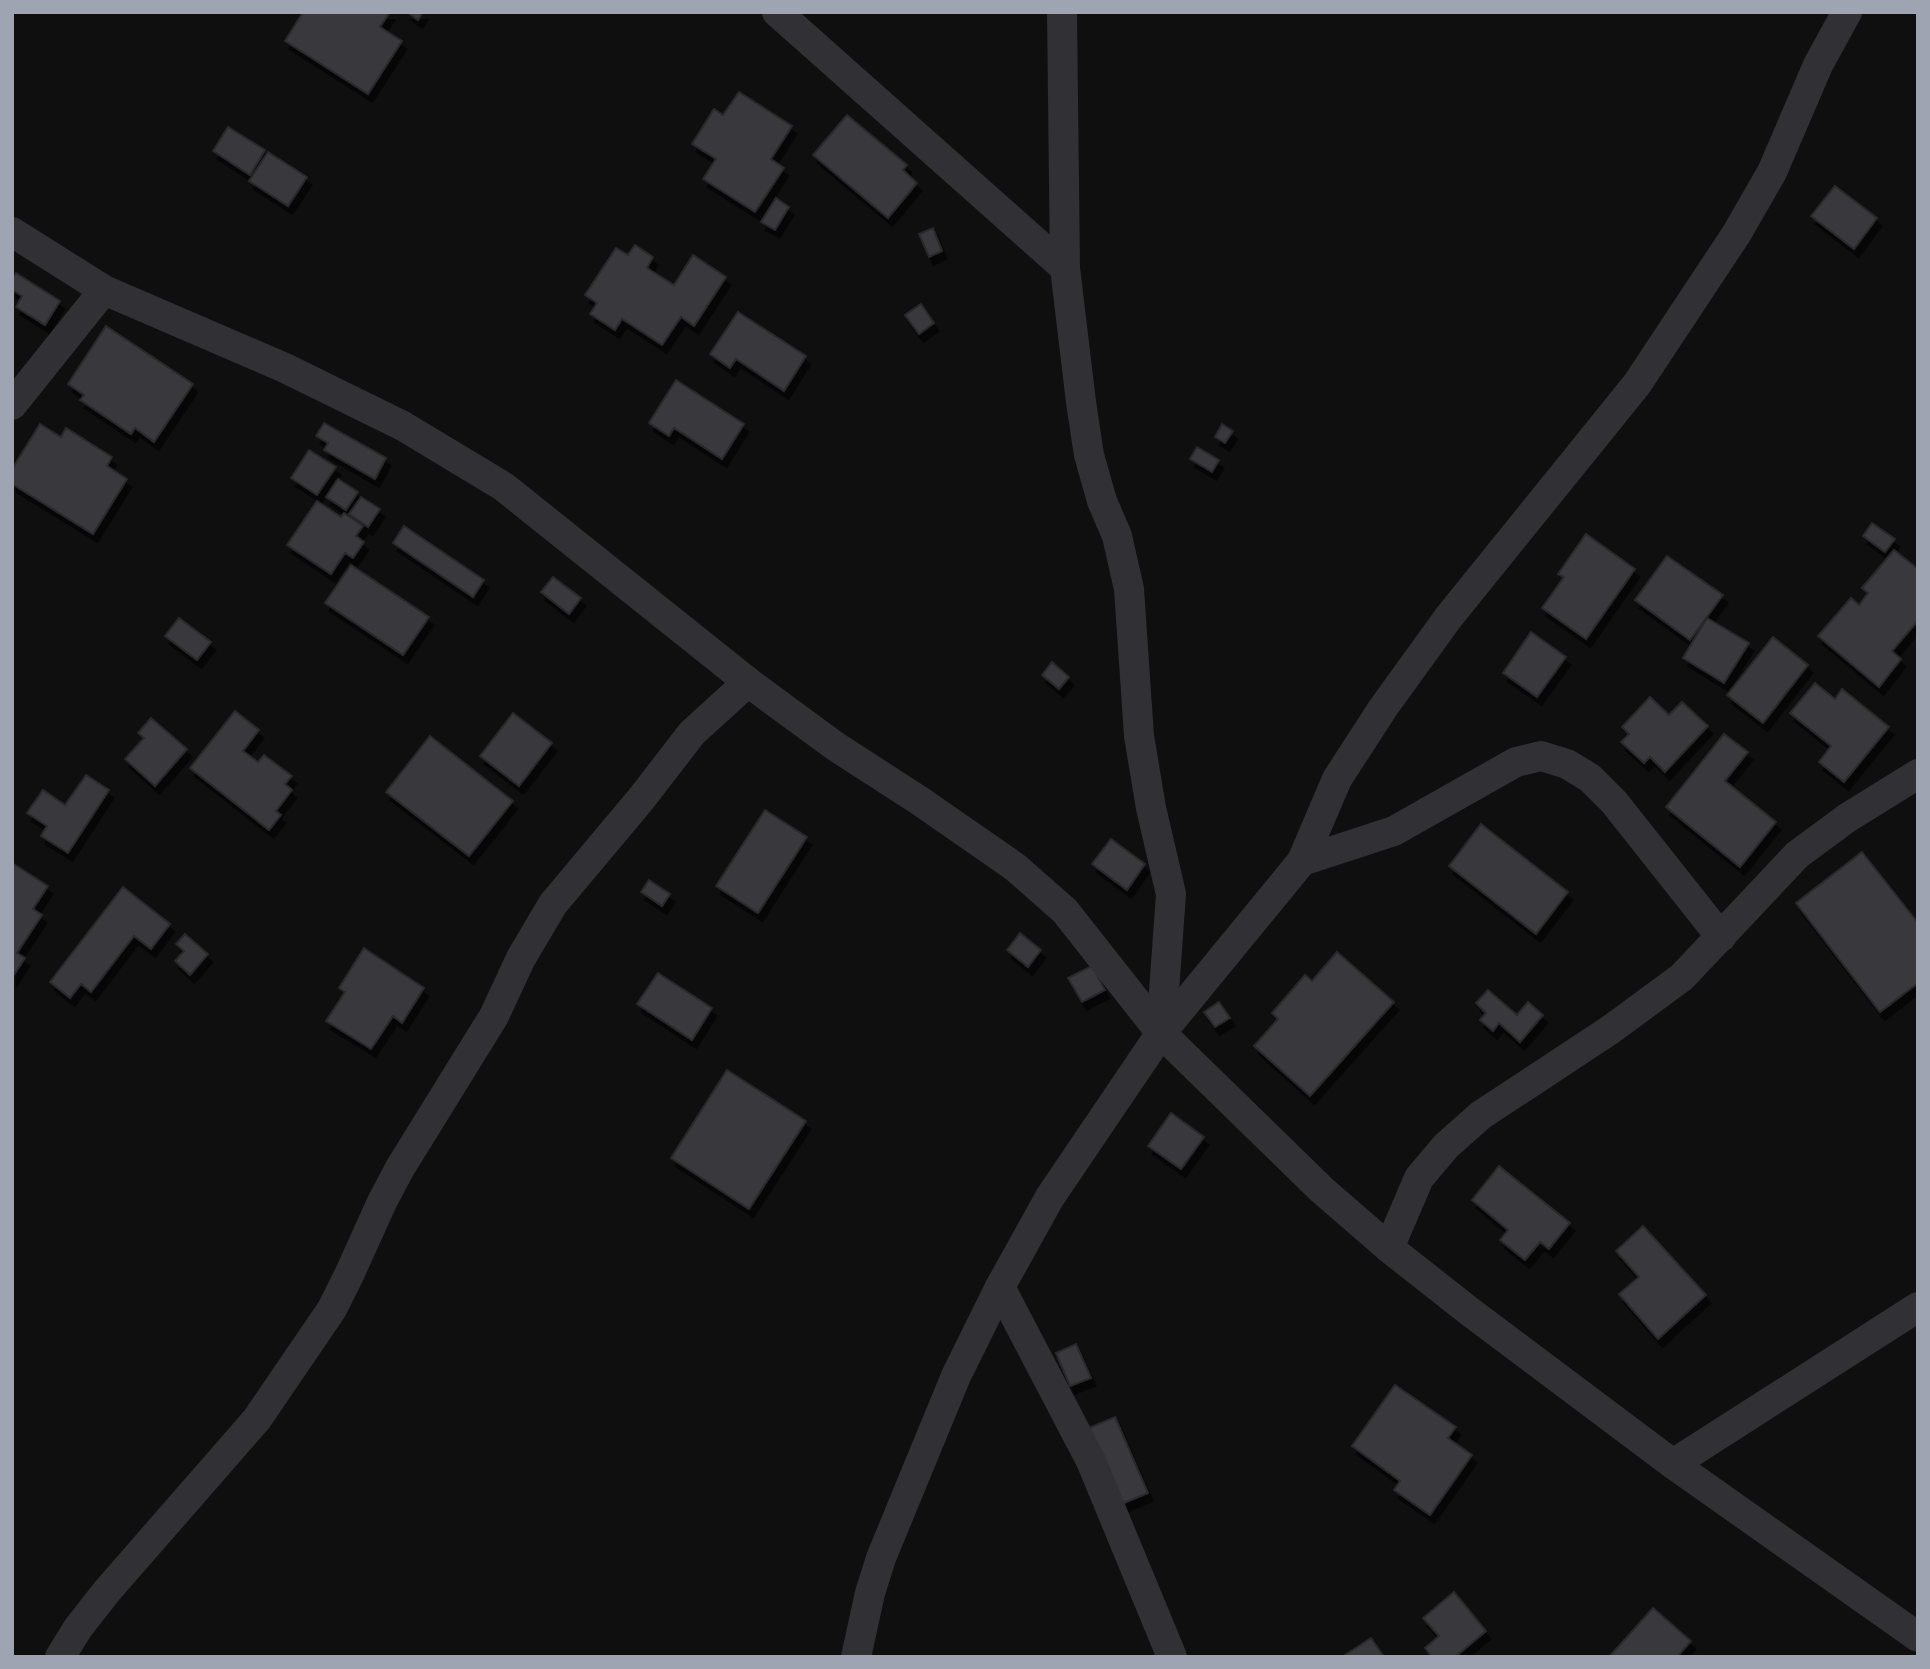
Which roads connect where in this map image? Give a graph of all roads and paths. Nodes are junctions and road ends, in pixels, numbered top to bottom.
1 (777, 12) edge
2 (1062, 12) edge
3 (1847, 12) edge
4 (12, 232) edge
5 (1065, 268) junction
6 (104, 290) junction
7 (12, 405) edge
8 (748, 682) junction
9 (1918, 774) edge
10 (1302, 861) junction
11 (1721, 937) junction
12 (1161, 1033) junction
13 (1389, 1248) junction
14 (1000, 1287) junction
15 (1918, 1307) edge
16 (1673, 1464) junction
17 (1918, 1637) edge
18 (60, 1657) edge
19 (856, 1657) edge
20 (1172, 1657) edge

1 - 5 street
2 - 5 street
3 - 10 street
4 - 6 street
5 - 12 street
6 - 7 street
6 - 8 street
8 - 12 street
8 - 18 street
9 - 11 street
10 - 11 street
10 - 12 street
11 - 13 street
12 - 13 street
12 - 14 street
13 - 16 street
14 - 19 street
14 - 20 street
15 - 16 street
16 - 17 street

